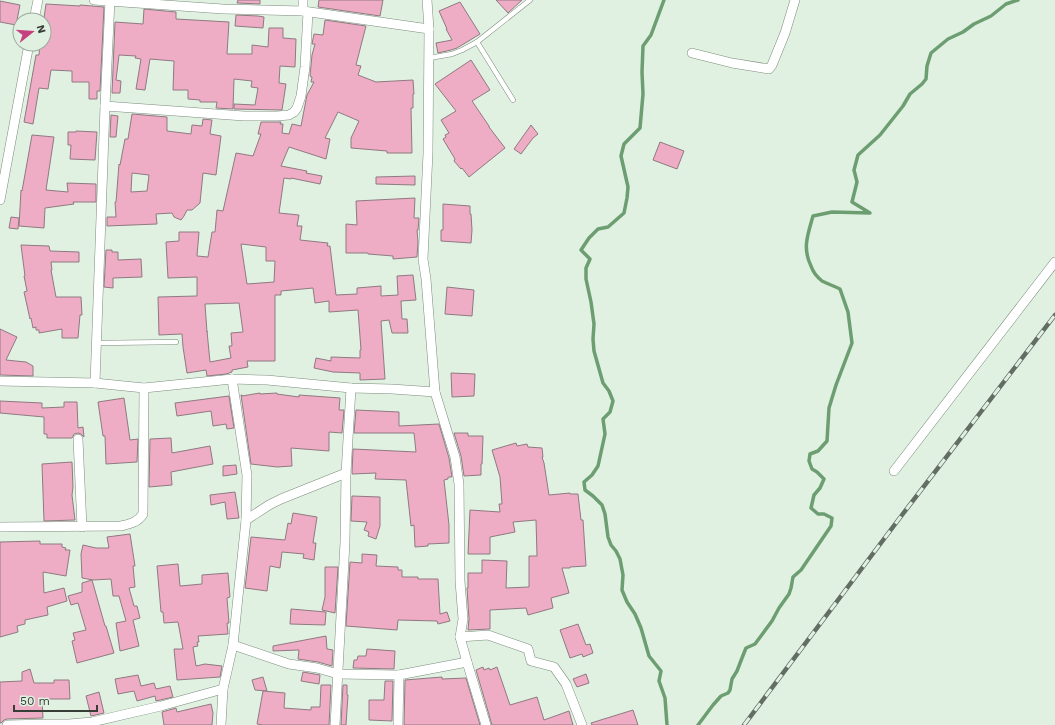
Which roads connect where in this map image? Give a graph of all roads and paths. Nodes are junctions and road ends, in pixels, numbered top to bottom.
1 (38, 0) edge
2 (94, 0) edge
3 (303, 0) edge
4 (427, 0) edge
5 (530, 0) edge
6 (794, 0) edge
7 (110, 1) edge
8 (36, 12) edge
9 (306, 12) junction
10 (429, 29) junction
11 (477, 42) junction
12 (28, 52) edge
13 (692, 53) dead end
14 (429, 58) junction
15 (514, 100) dead end
16 (105, 106) junction
17 (0, 200) edge
18 (1055, 262) edge
19 (97, 342) junction
20 (176, 342) dead end
21 (232, 379) junction
22 (0, 380) edge
23 (95, 383) junction
24 (144, 388) junction
25 (351, 388) junction
26 (435, 392) junction
27 (78, 439) dead end
28 (894, 471) dead end
29 (346, 473) junction
30 (246, 520) junction
31 (0, 527) edge
32 (82, 527) junction
33 (460, 636) junction
34 (233, 646) junction
35 (467, 662) junction
36 (338, 674) junction
37 (399, 675) junction
38 (224, 689) junction
39 (7, 725) edge
40 (221, 725) edge
41 (335, 725) edge
42 (398, 725) edge
43 (486, 725) edge
44 (582, 725) edge

1 - 8 street
2 - 7 street
3 - 9 street
4 - 10 street
5 - 11 lane
6 - 13 street
7 - 9 street
7 - 16 street
9 - 10 street
9 - 16 street
10 - 14 street
11 - 14 lane
11 - 15 lane
12 - 17 street
14 - 26 street
16 - 19 street
18 - 28 street
19 - 20 lane
19 - 23 street
21 - 24 street
21 - 25 street
21 - 30 street
22 - 23 street
23 - 24 street
24 - 32 street
25 - 26 street
25 - 29 street
26 - 33 street
27 - 32 street
29 - 30 street
29 - 36 street
30 - 34 street
31 - 32 street
33 - 35 street
33 - 44 street
34 - 36 street
34 - 38 street
35 - 37 street
35 - 43 street
36 - 37 street
36 - 41 street
37 - 42 street
38 - 39 street
38 - 40 street

